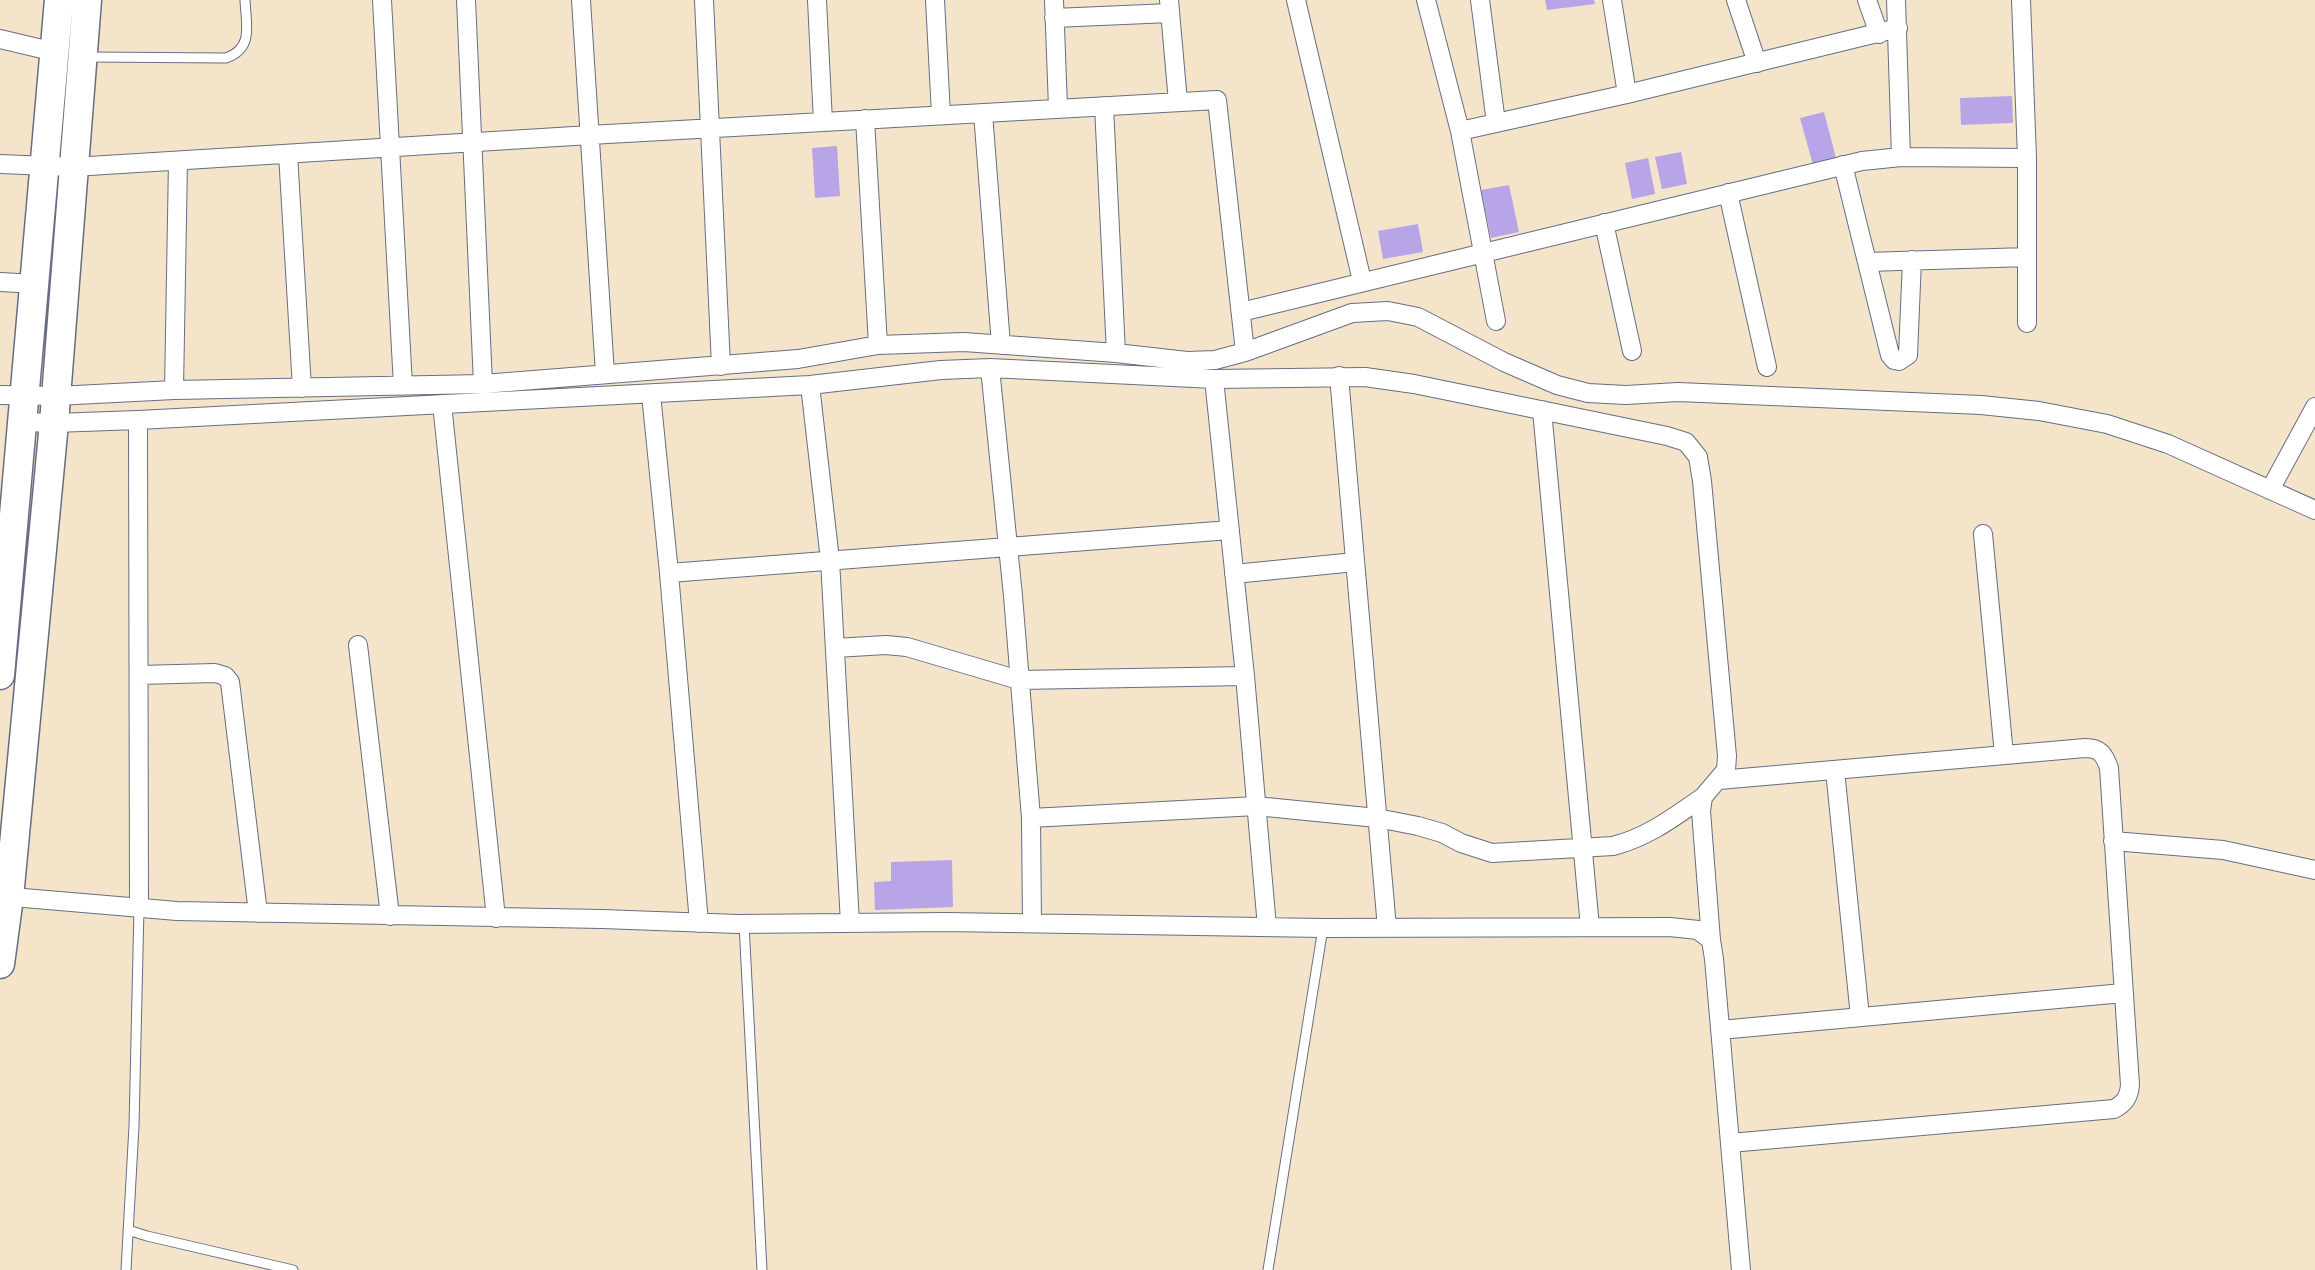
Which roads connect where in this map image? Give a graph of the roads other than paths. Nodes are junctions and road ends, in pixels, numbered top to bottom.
1 (60, 0) edge
2 (87, 0) edge
3 (246, 0) edge
4 (382, 0) edge
5 (466, 0) edge
6 (581, 0) edge
7 (704, 0) edge
8 (817, 0) edge
9 (935, 0) edge
10 (1296, 0) edge
11 (1426, 0) edge
12 (1480, 0) edge
13 (1612, 0) edge
14 (1736, 0) edge
15 (1867, 0) edge
16 (1896, 0) edge
17 (2021, 0) edge
18 (1170, 7) edge
19 (1054, 9) edge
20 (1898, 28) junction
21 (1879, 34) junction
22 (0, 39) edge
23 (69, 54) junction
24 (1757, 63) junction
25 (1627, 94) junction
26 (1178, 102) junction
27 (1104, 106) junction
28 (1058, 108) junction
29 (983, 113) junction
30 (941, 115) junction
31 (865, 119) junction
32 (823, 122) junction
33 (1496, 123) junction
34 (710, 128) junction
35 (1460, 131) junction
36 (590, 135) junction
37 (473, 143) junction
38 (390, 148) junction
39 (288, 154) junction
40 (1901, 158) junction
41 (2027, 158) junction
42 (178, 161) junction
43 (0, 164) edge
44 (1844, 165) junction
45 (59, 167) junction
46 (1728, 193) junction
47 (1604, 223) junction
48 (1482, 253) junction
49 (2027, 257) junction
50 (1912, 261) junction
51 (1867, 262) junction
52 (0, 282) edge
53 (1362, 282) junction
54 (36, 284) junction
55 (1241, 312) junction
56 (1496, 321) dead end
57 (2027, 323) dead end
58 (878, 345) junction
59 (1001, 345) junction
60 (1632, 351) dead end
61 (1245, 352) junction
62 (1116, 353) junction
63 (722, 366) junction
64 (1767, 366) dead end
65 (990, 368) junction
66 (605, 374) junction
67 (1339, 376) junction
68 (1214, 379) junction
69 (483, 384) junction
70 (810, 385) junction
71 (403, 386) junction
72 (302, 388) junction
73 (174, 390) junction
74 (651, 394) junction
75 (17, 404) edge
76 (442, 404) junction
77 (2315, 407) edge
78 (55, 410) junction
79 (1542, 410) junction
80 (138, 420) junction
81 (2270, 490) junction
82 (2315, 510) edge
83 (7, 521) edge
84 (1230, 530) junction
85 (1983, 534) dead end
86 (1007, 547) junction
87 (830, 560) junction
88 (1355, 562) junction
89 (669, 573) junction
90 (1234, 574) junction
91 (358, 645) dead end
92 (835, 648) junction
93 (0, 675) edge
94 (139, 675) junction
95 (1245, 676) junction
96 (1019, 680) junction
97 (2004, 755) junction
98 (1835, 770) junction
99 (1719, 780) junction
100 (1703, 797) junction
101 (1256, 806) junction
102 (1031, 818) junction
103 (1377, 818) junction
104 (2114, 841) junction
105 (1582, 848) junction
106 (2315, 870) edge
107 (5, 896) edge
108 (139, 908) junction
109 (258, 913) junction
110 (390, 916) junction
111 (496, 918) junction
112 (699, 923) junction
113 (850, 923) junction
114 (744, 924) junction
115 (1032, 924) junction
116 (1267, 927) junction
117 (1590, 927) junction
118 (1323, 928) junction
119 (1387, 928) junction
120 (1712, 940) junction
121 (0, 964) edge
122 (2123, 993) junction
123 (1860, 1017) junction
124 (1720, 1030) junction
125 (1730, 1143) junction
126 (128, 1230) junction
127 (126, 1270) edge
128 (293, 1270) edge
129 (762, 1270) edge
130 (1268, 1270) edge
131 (1741, 1270) edge

1 - 23 main road
2 - 23 main road
3 - 23 lane
4 - 38 street
5 - 37 street
6 - 36 street
7 - 34 street
8 - 32 street
9 - 30 street
10 - 53 street
11 - 35 street
12 - 33 street
13 - 25 street
14 - 24 street
15 - 21 street
16 - 20 street
17 - 41 street
18 - 19 street
18 - 26 street
19 - 28 street
20 - 21 street
20 - 40 street
21 - 24 street
22 - 23 street
23 - 45 main road
24 - 25 street
25 - 33 street
26 - 27 street
26 - 55 street
27 - 28 street
27 - 62 street
28 - 29 street
29 - 30 street
29 - 59 street
30 - 31 street
31 - 32 street
31 - 58 street
32 - 34 street
33 - 35 street
34 - 36 street
34 - 63 street
35 - 48 street
36 - 37 street
36 - 66 street
37 - 38 street
37 - 69 street
38 - 39 street
38 - 71 street
39 - 42 street
39 - 72 street
40 - 41 street
40 - 44 street
41 - 49 street
42 - 45 street
42 - 73 street
43 - 45 street
44 - 46 street
44 - 51 street
45 - 54 main road
45 - 78 main road
46 - 47 street
46 - 64 street
47 - 48 street
47 - 60 street
48 - 53 street
48 - 56 street
49 - 50 street
49 - 57 street
50 - 51 street
50 - 51 street
52 - 54 street
53 - 55 street
54 - 75 main road
55 - 61 street
58 - 59 street
58 - 63 street
59 - 62 street
61 - 62 street
61 - 81 street
63 - 66 street
65 - 68 street
65 - 70 street
65 - 86 street
66 - 69 street
67 - 68 street
67 - 79 street
67 - 88 street
68 - 84 street
69 - 71 street
70 - 74 street
70 - 87 street
71 - 72 street
72 - 73 street
73 - 78 street
74 - 76 street
74 - 89 street
75 - 78 street
75 - 78 street
75 - 83 main road
76 - 80 street
76 - 111 street
77 - 81 street
78 - 80 street
78 - 107 main road
79 - 99 street
79 - 105 street
80 - 94 street
81 - 82 street
83 - 93 main road
84 - 86 street
84 - 90 street
85 - 97 street
86 - 87 street
86 - 96 street
87 - 89 street
87 - 92 street
88 - 90 street
88 - 103 street
89 - 112 street
90 - 95 street
91 - 110 street
92 - 96 street
92 - 113 street
94 - 108 street
94 - 109 street
95 - 96 street
95 - 101 street
96 - 102 street
97 - 98 street
97 - 104 street
98 - 99 street
98 - 123 street
99 - 100 street
100 - 105 street
100 - 120 street
101 - 102 street
101 - 103 street
101 - 116 street
102 - 115 street
103 - 105 street
103 - 119 street
104 - 106 street
104 - 122 street
105 - 117 street
107 - 108 street
107 - 121 main road
108 - 109 street
108 - 126 lane
109 - 110 street
110 - 111 street
111 - 112 street
112 - 114 street
113 - 114 street
113 - 115 street
114 - 129 lane
115 - 116 street
116 - 118 street
117 - 119 street
117 - 120 street
118 - 119 street
118 - 130 lane
120 - 124 street
122 - 123 street
122 - 125 street
123 - 124 street
124 - 125 street
125 - 131 street
126 - 127 lane
126 - 128 lane

